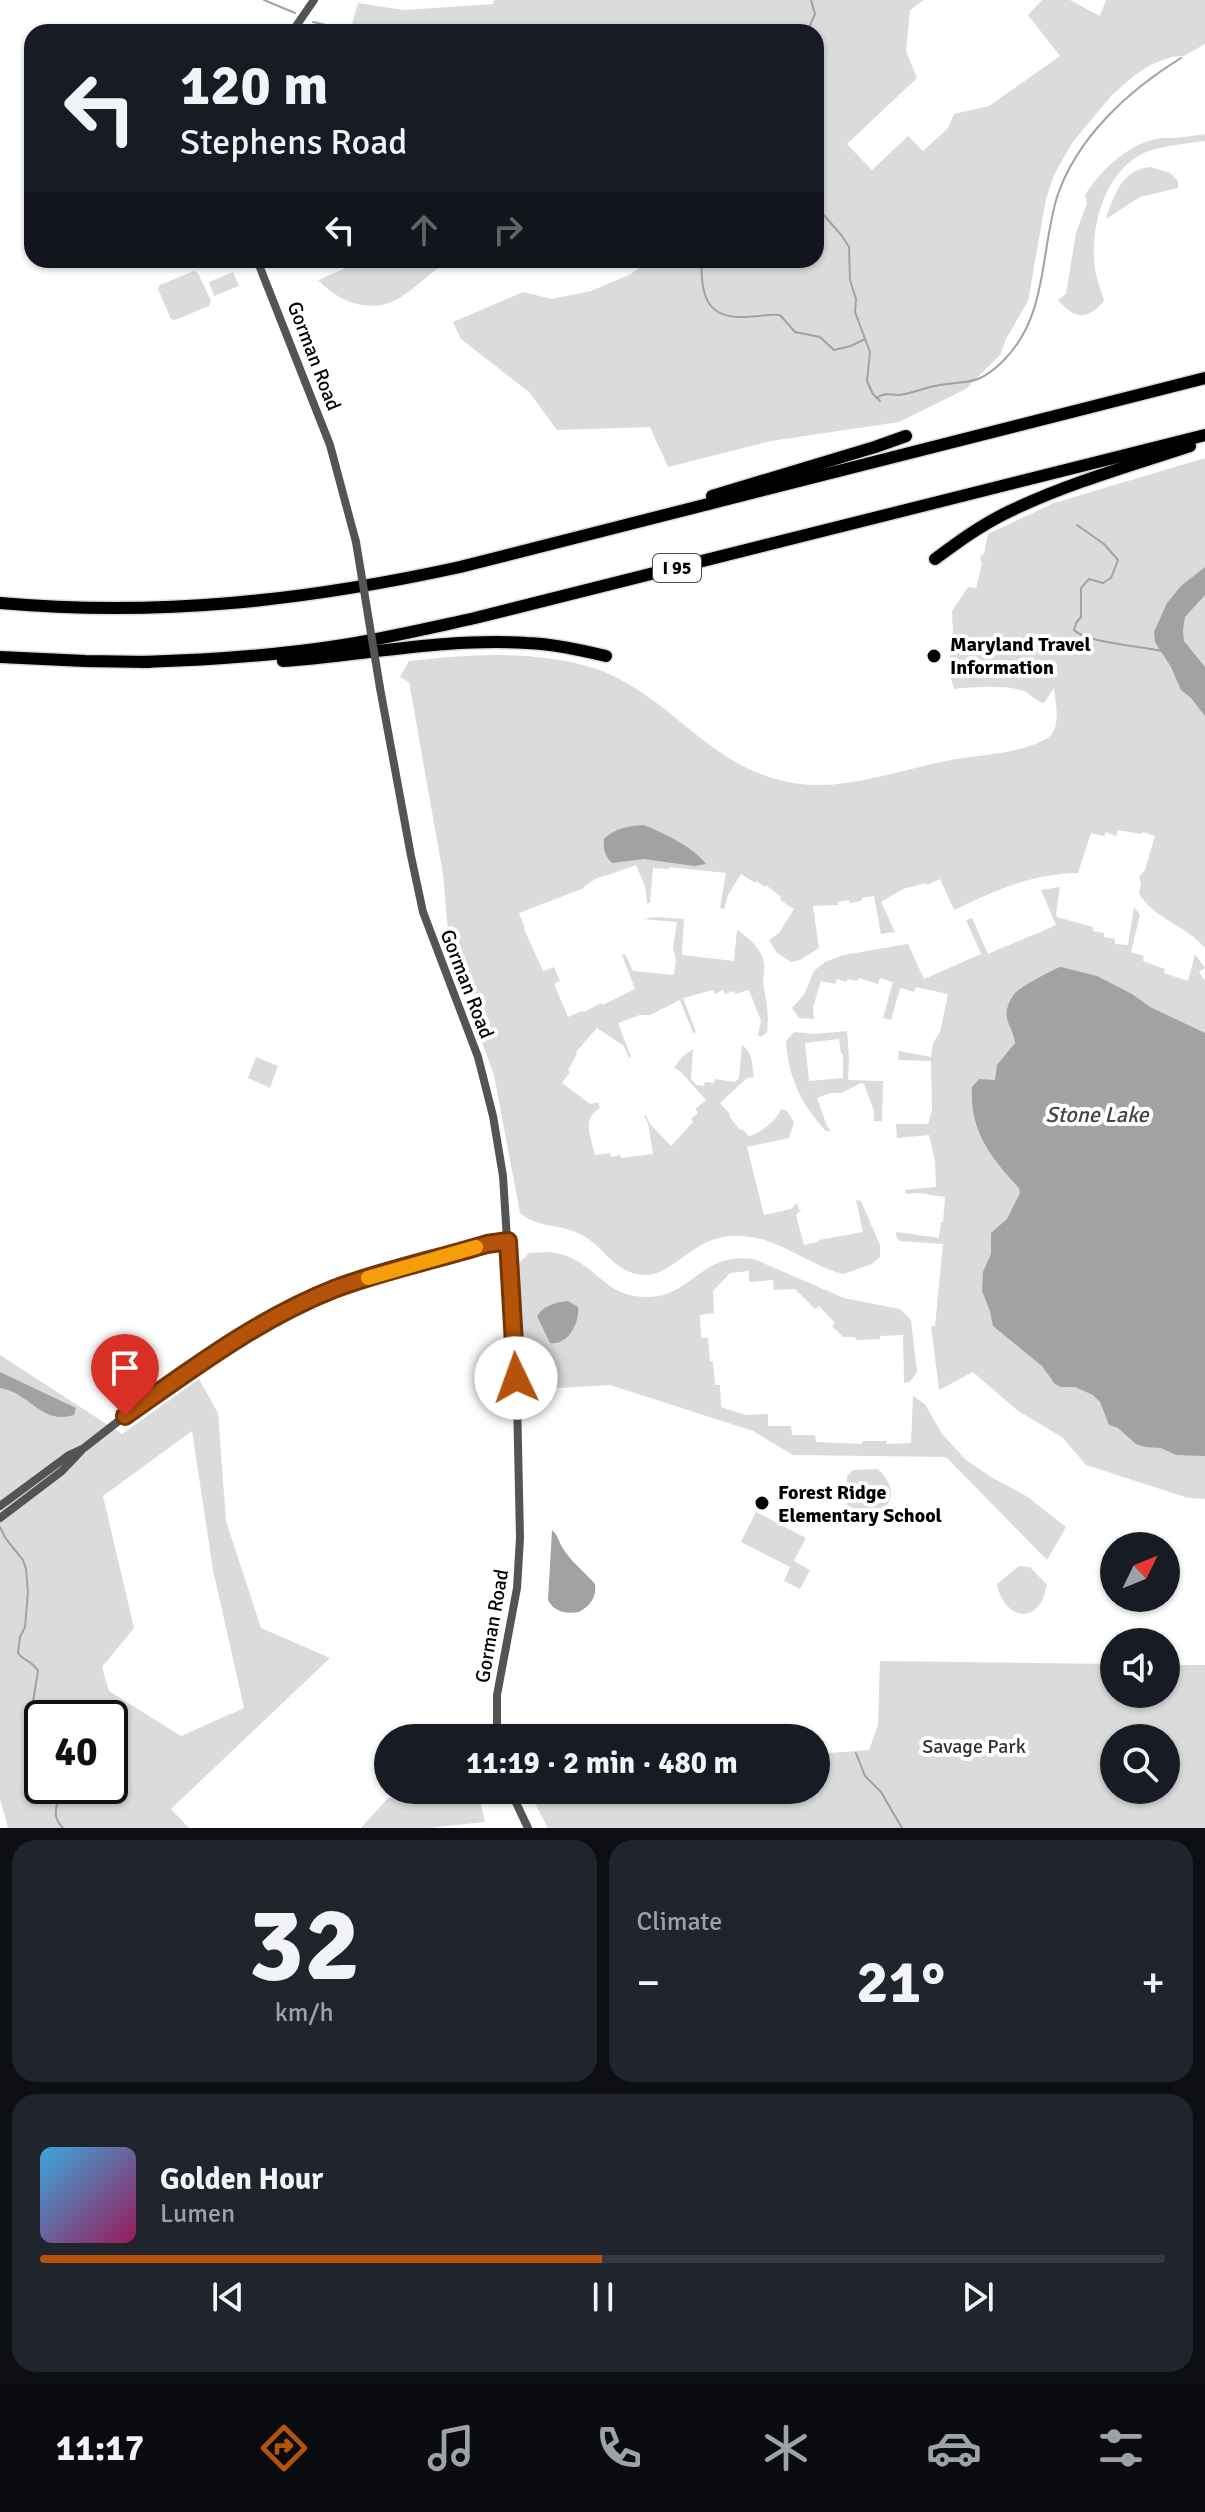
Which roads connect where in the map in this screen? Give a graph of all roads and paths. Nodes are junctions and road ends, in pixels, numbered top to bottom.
1 (314, 0) edge
2 (298, 24) edge
3 (260, 268) edge
4 (1205, 378) edge
5 (1205, 435) edge
6 (906, 436) dead end
7 (1205, 441) edge
8 (645, 520) junction
9 (935, 559) dead end
10 (0, 603) edge
11 (606, 656) dead end
12 (0, 657) edge
13 (142, 662) junction
14 (508, 1241) junction
15 (12, 1503) junction
16 (0, 1506) edge
17 (0, 1518) edge
18 (497, 1724) edge
19 (517, 1804) edge
20 (528, 1828) edge

1 - 2 street
3 - 14 street, Gorman Road, bridge
4 - 8 highway
5 - 13 highway, I 95
6 - 8 highway
7 - 9 highway
8 - 10 highway
11 - 13 highway
12 - 13 highway, I 95
14 - 15 street
14 - 18 street, Gorman Road
15 - 16 street
15 - 17 street
19 - 20 street

